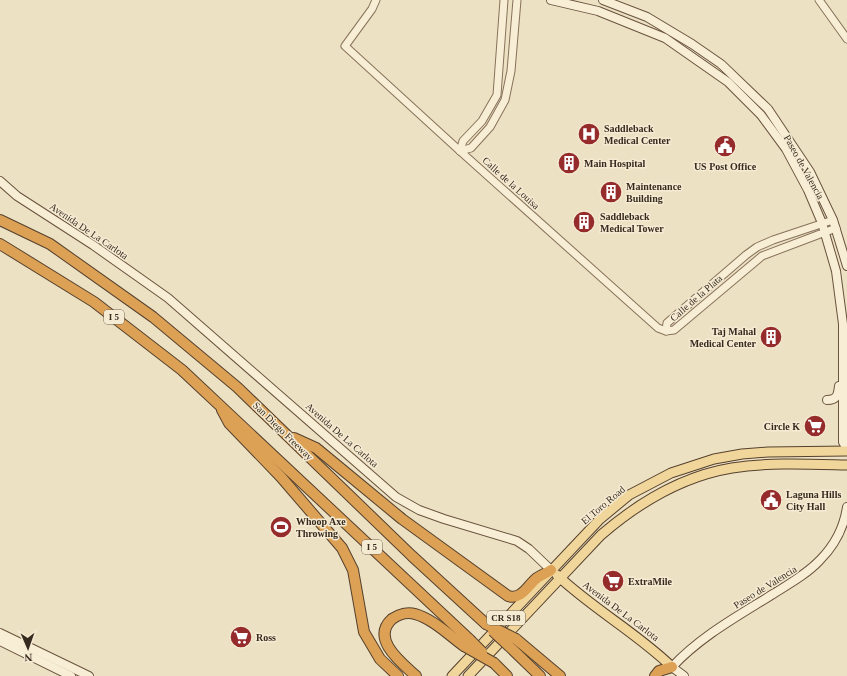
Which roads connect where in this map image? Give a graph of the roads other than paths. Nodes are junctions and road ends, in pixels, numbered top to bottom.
1 (376, 0) edge
2 (504, 0) edge
3 (517, 0) edge
4 (551, 0) edge
5 (604, 0) edge
6 (819, 0) edge
7 (847, 39) edge
8 (460, 152) junction
9 (0, 181) edge
10 (0, 220) edge
11 (822, 223) junction
12 (834, 224) junction
13 (825, 231) junction
14 (0, 244) edge
15 (847, 266) edge
16 (666, 331) junction
17 (842, 370) junction
18 (219, 403) junction
19 (843, 408) junction
20 (289, 436) junction
21 (847, 450) edge
22 (847, 465) edge
23 (847, 507) edge
24 (552, 570) junction
25 (560, 579) junction
26 (0, 633) edge
27 (0, 641) edge
28 (467, 643) junction
29 (513, 643) junction
30 (671, 672) edge
31 (71, 676) edge
32 (89, 676) edge
33 (398, 676) edge
34 (416, 676) edge
35 (452, 676) edge
36 (468, 676) edge
37 (507, 676) edge
38 (540, 676) edge
39 (560, 676) edge
40 (655, 676) edge
41 (684, 676) edge

1 - 8 street, Calle de la Louisa
2 - 8 street
3 - 8 street
4 - 11 main road, Paseo de Valencia
5 - 12 main road, Paseo de Valencia
6 - 7 street
8 - 16 street, Calle de la Louisa
9 - 24 main road, Avenida De La Carlota
10 - 20 highway, San Diego Freeway / I 5
11 - 12 street, Calle de la Plata
11 - 13 main road, Paseo de Valencia
11 - 16 street, Calle de la Plata
12 - 13 street, Calle de la Plata
12 - 15 main road, Paseo de Valencia
13 - 16 street, Calle de la Plata
13 - 17 main road, Paseo de Valencia
14 - 18 highway, I 5
17 - 19 main road, Paseo de Valencia
17 - 19 main road
18 - 28 highway, I 5
18 - 33 highway
19 - 21 main road, Paseo de Valencia
20 - 24 highway
20 - 29 highway, San Diego Freeway / I 5, bridge
21 - 24 main road, El Toro Road / CR S18
22 - 25 main road, CR S18
23 - 30 main road, Paseo de Valencia
24 - 25 main road, Avenida De La Carlota
24 - 35 main road, El Toro Road / CR S18
25 - 30 main road, Avenida De La Carlota
25 - 36 main road, CR S18
26 - 32 main road
27 - 31 main road
28 - 34 highway
28 - 37 highway, bridge
29 - 38 highway
29 - 39 highway
30 - 40 highway
30 - 41 main road, Avenida De La Carlota

